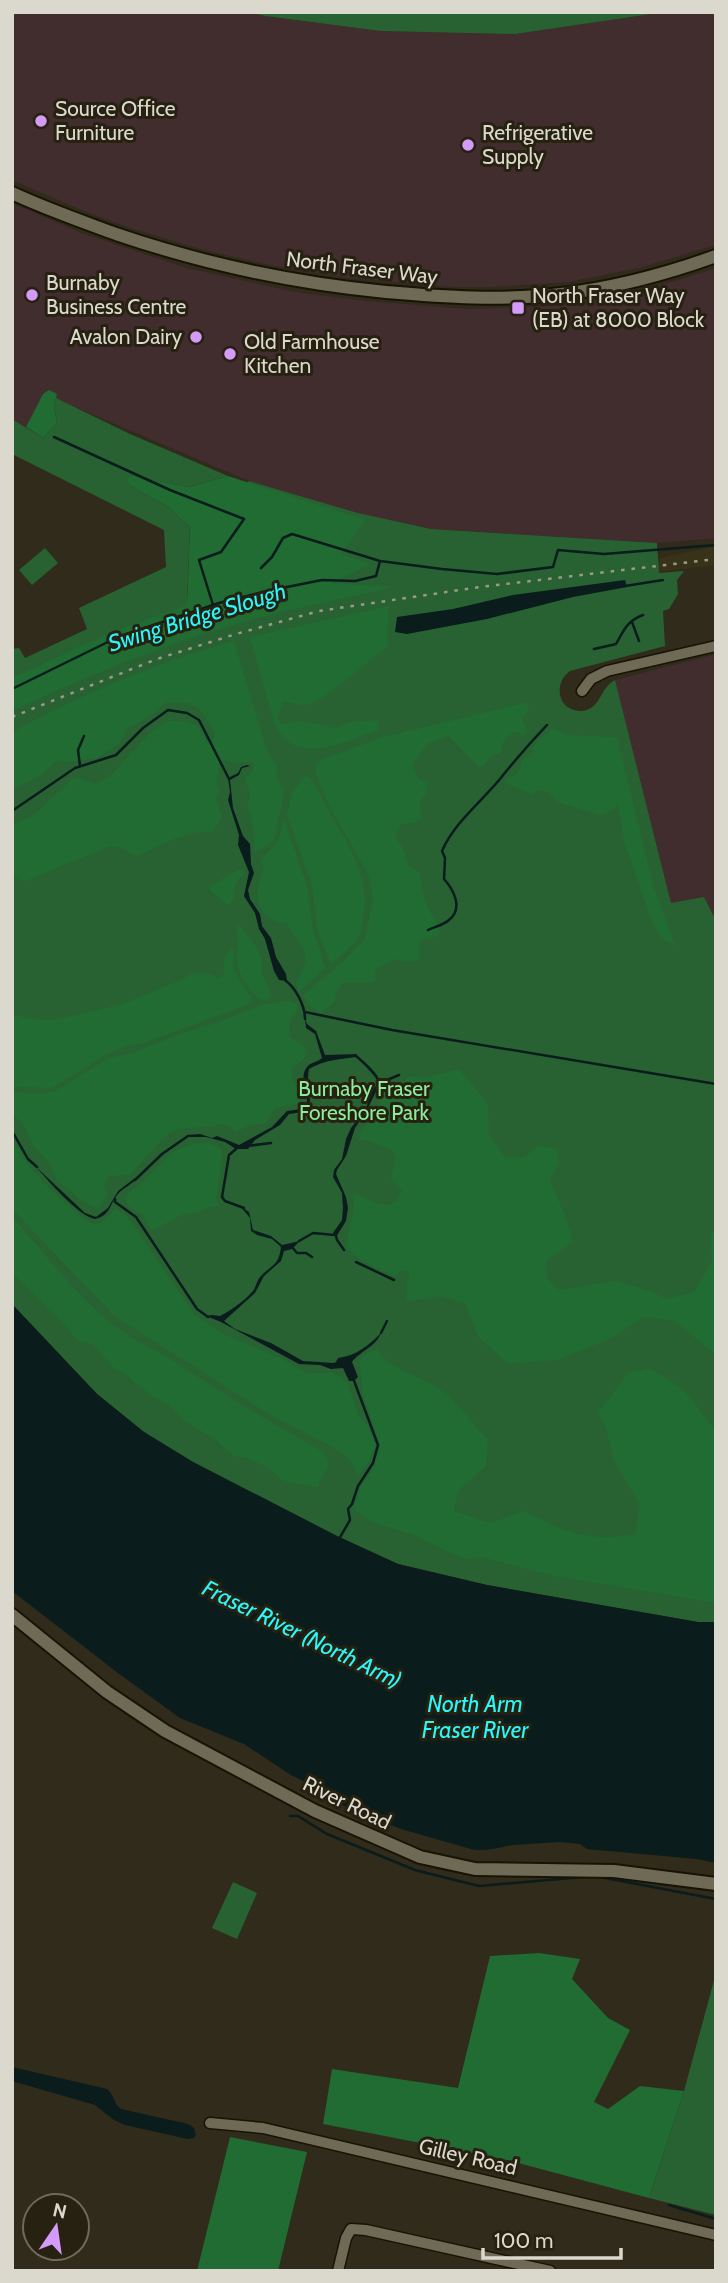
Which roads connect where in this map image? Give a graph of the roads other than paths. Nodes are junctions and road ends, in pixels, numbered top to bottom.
1 (12, 193) edge
2 (716, 256) edge
3 (716, 646) edge
4 (582, 691) dead end
5 (12, 1615) edge
6 (716, 1884) edge
7 (210, 2123) dead end
8 (716, 2235) edge
9 (338, 2271) edge
10 (550, 2271) edge

1 - 2 street, North Fraser Way
3 - 4 street
5 - 6 street, River Road
7 - 8 street, Gilley Road
9 - 10 street

